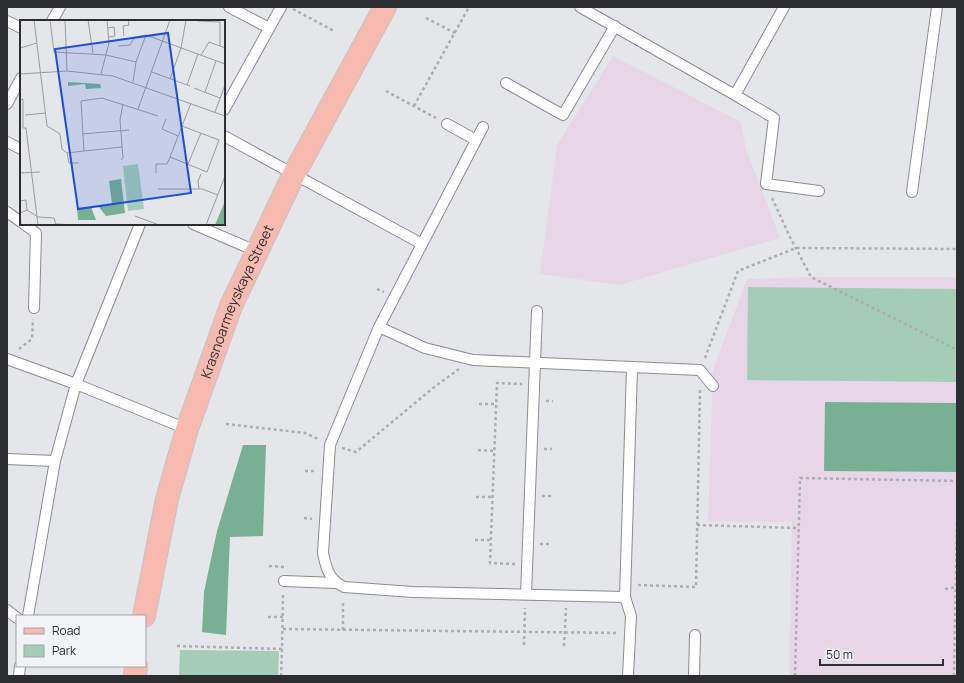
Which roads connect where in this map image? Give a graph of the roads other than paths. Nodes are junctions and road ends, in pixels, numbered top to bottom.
1 (60, 7) edge
2 (230, 7) edge
3 (280, 7) edge
4 (385, 7) edge
5 (580, 7) edge
6 (784, 7) edge
7 (937, 7) edge
8 (53, 20) edge
9 (7, 21) edge
10 (615, 26) junction
11 (20, 28) edge
12 (269, 28) junction
13 (20, 80) edge
14 (506, 83) dead end
15 (735, 95) junction
16 (7, 104) edge
17 (225, 108) edge
18 (447, 124) road end
19 (483, 127) dead end
20 (225, 137) edge
21 (476, 140) junction
22 (7, 142) edge
23 (20, 149) edge
24 (294, 174) junction
25 (819, 191) dead end
26 (912, 192) dead end
27 (7, 212) edge
28 (20, 221) edge
29 (25, 225) edge
30 (140, 225) edge
31 (195, 225) edge
32 (422, 244) junction
33 (256, 251) junction
34 (34, 308) road end
35 (537, 310) dead end
36 (379, 327) junction
37 (10, 356) edge
38 (535, 363) junction
39 (632, 368) junction
40 (76, 384) junction
41 (712, 386) dead end
42 (186, 429) junction
43 (7, 459) edge
44 (55, 461) junction
45 (284, 581) road end
46 (340, 585) junction
47 (526, 594) junction
48 (625, 597) junction
49 (7, 610) edge
50 (28, 615) edge
51 (144, 615) edge
52 (16, 617) edge
53 (695, 635) dead end
54 (628, 676) edge
55 (694, 676) edge

1 - 8 lane
2 - 12 lane
3 - 12 lane
4 - 24 main road, Krasnoarmeyskaya Street
5 - 10 lane
6 - 15 lane
7 - 26 lane
9 - 11 lane
10 - 14 lane
10 - 15 lane
12 - 17 lane
13 - 16 lane
15 - 25 lane
18 - 21 lane
19 - 21 lane
20 - 24 lane
21 - 32 lane
22 - 23 lane
24 - 32 lane
24 - 33 main road, Krasnoarmeyskaya Street
27 - 28 lane
29 - 34 lane
30 - 40 lane
31 - 33 lane
32 - 36 lane
33 - 42 main road, Krasnoarmeyskaya Street
35 - 38 lane
36 - 38 lane
36 - 46 lane
37 - 40 lane
38 - 39 lane
38 - 47 lane
39 - 41 lane
39 - 48 lane
40 - 42 lane
40 - 44 lane
42 - 51 main road, Krasnoarmeyskaya Street
43 - 44 lane
44 - 50 lane
45 - 46 lane
46 - 47 lane
47 - 48 lane
48 - 54 lane
49 - 52 lane
53 - 55 lane

